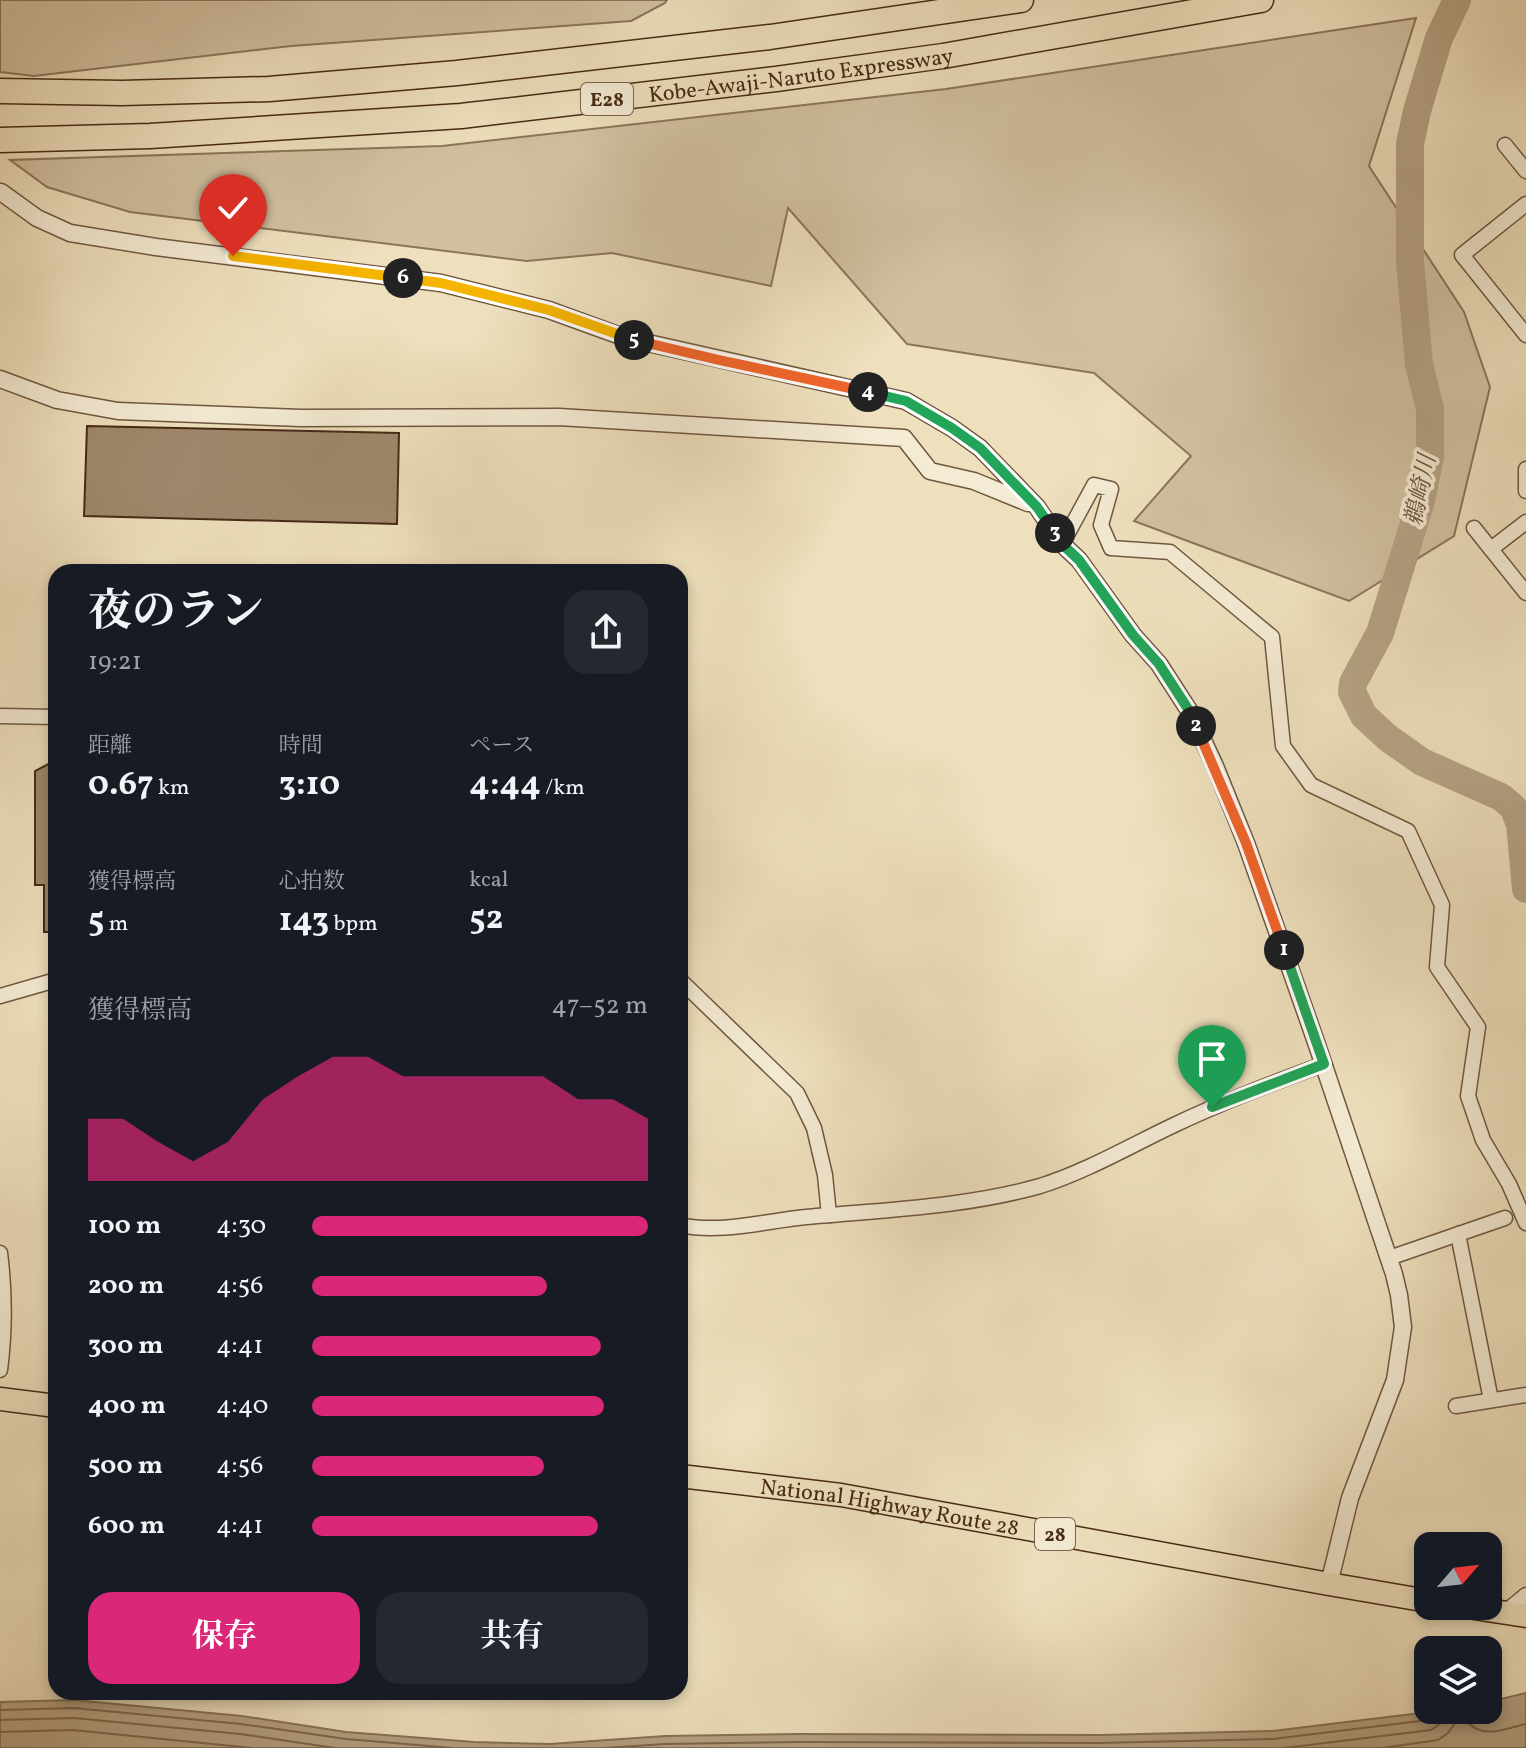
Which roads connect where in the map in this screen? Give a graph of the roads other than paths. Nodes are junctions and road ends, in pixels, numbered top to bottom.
1 (1021, 0) edge
2 (1261, 0) edge
3 (0, 91) edge
4 (0, 140) edge
5 (1505, 145) dead end
6 (1526, 171) edge
7 (1, 192) edge
8 (1526, 204) edge
9 (1526, 335) edge
10 (0, 379) edge
11 (1526, 469) edge
12 (1526, 491) edge
13 (1037, 507) junction
14 (1526, 522) edge
15 (1474, 528) dead end
16 (1062, 544) junction
17 (1491, 549) junction
18 (1526, 593) edge
19 (0, 716) edge
20 (48, 717) edge
21 (48, 982) edge
22 (688, 988) edge
23 (0, 996) edge
24 (1324, 1064) junction
25 (829, 1215) junction
26 (1505, 1218) dead end
27 (1526, 1223) edge
28 (688, 1226) edge
29 (1458, 1234) junction
30 (0, 1253) edge
31 (1389, 1258) junction
32 (0, 1370) edge
33 (1526, 1395) edge
34 (0, 1399) edge
35 (1491, 1400) junction
36 (48, 1405) edge
37 (1456, 1406) dead end
38 (688, 1477) edge
39 (1329, 1584) junction
40 (1526, 1595) edge
41 (1414, 1599) edge
42 (1515, 1614) edge

1 - 3 highway, Kobe-Awaji-Naruto Expressway / E28
2 - 4 highway, Kobe-Awaji-Naruto Expressway / E28
5 - 6 street
7 - 13 street
8 - 9 street
10 - 13 street
11 - 12 street
13 - 16 street
14 - 17 street
15 - 17 street
16 - 24 street
16 - 27 street
17 - 18 street
19 - 20 street
21 - 23 street
22 - 25 street
24 - 25 street
24 - 31 street
25 - 28 street
26 - 29 street
29 - 31 street
29 - 35 street
30 - 32 street
31 - 39 street
33 - 35 street
34 - 36 highway
35 - 37 street
38 - 39 highway, National Highway Route 28 / 28
39 - 41 highway, National Highway Route 28 / 28
40 - 42 street

